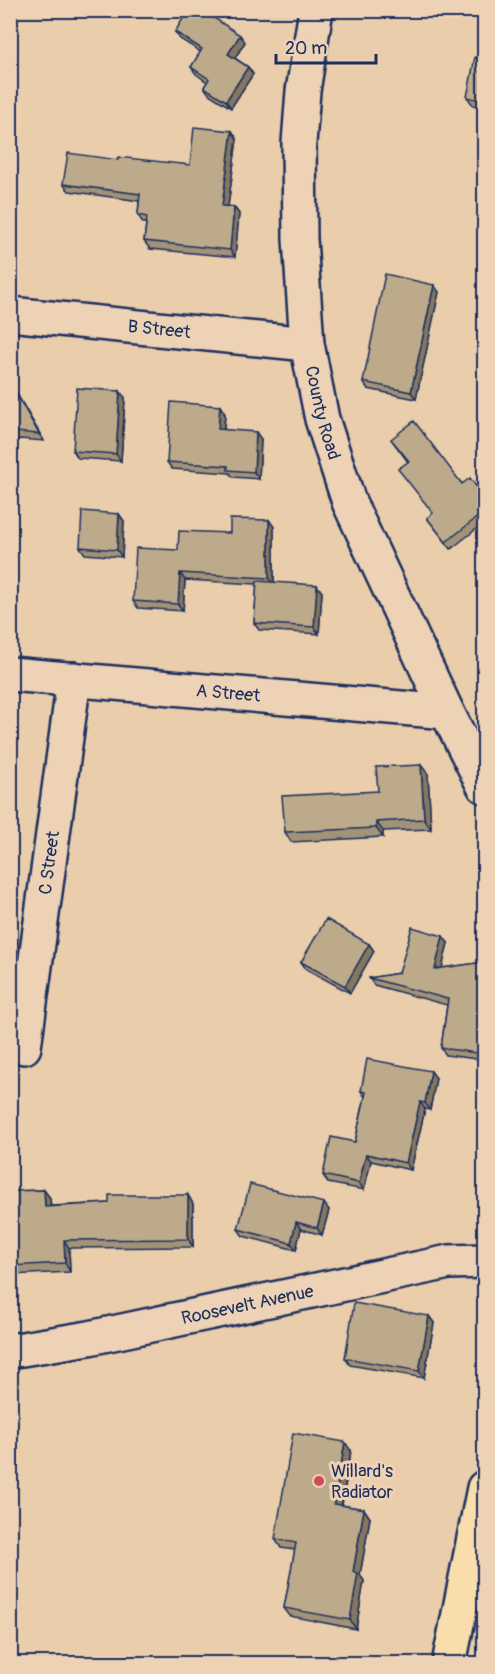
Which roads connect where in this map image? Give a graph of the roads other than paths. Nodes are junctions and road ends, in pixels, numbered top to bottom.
1 (316, 10) edge
2 (10, 314) edge
3 (307, 345) junction
4 (10, 674) edge
5 (74, 679) junction
6 (447, 712) junction
7 (484, 786) edge
8 (24, 1047) dead end
9 (484, 1261) edge
10 (10, 1351) edge
11 (484, 1488) edge
12 (449, 1664) edge

1 - 3 street, County Road
2 - 3 street, B Street
3 - 6 street, County Road
4 - 5 street, A Street
5 - 6 street, A Street
5 - 8 street, C Street
6 - 7 street, County Road
9 - 10 street, Roosevelt Avenue
11 - 12 main road

